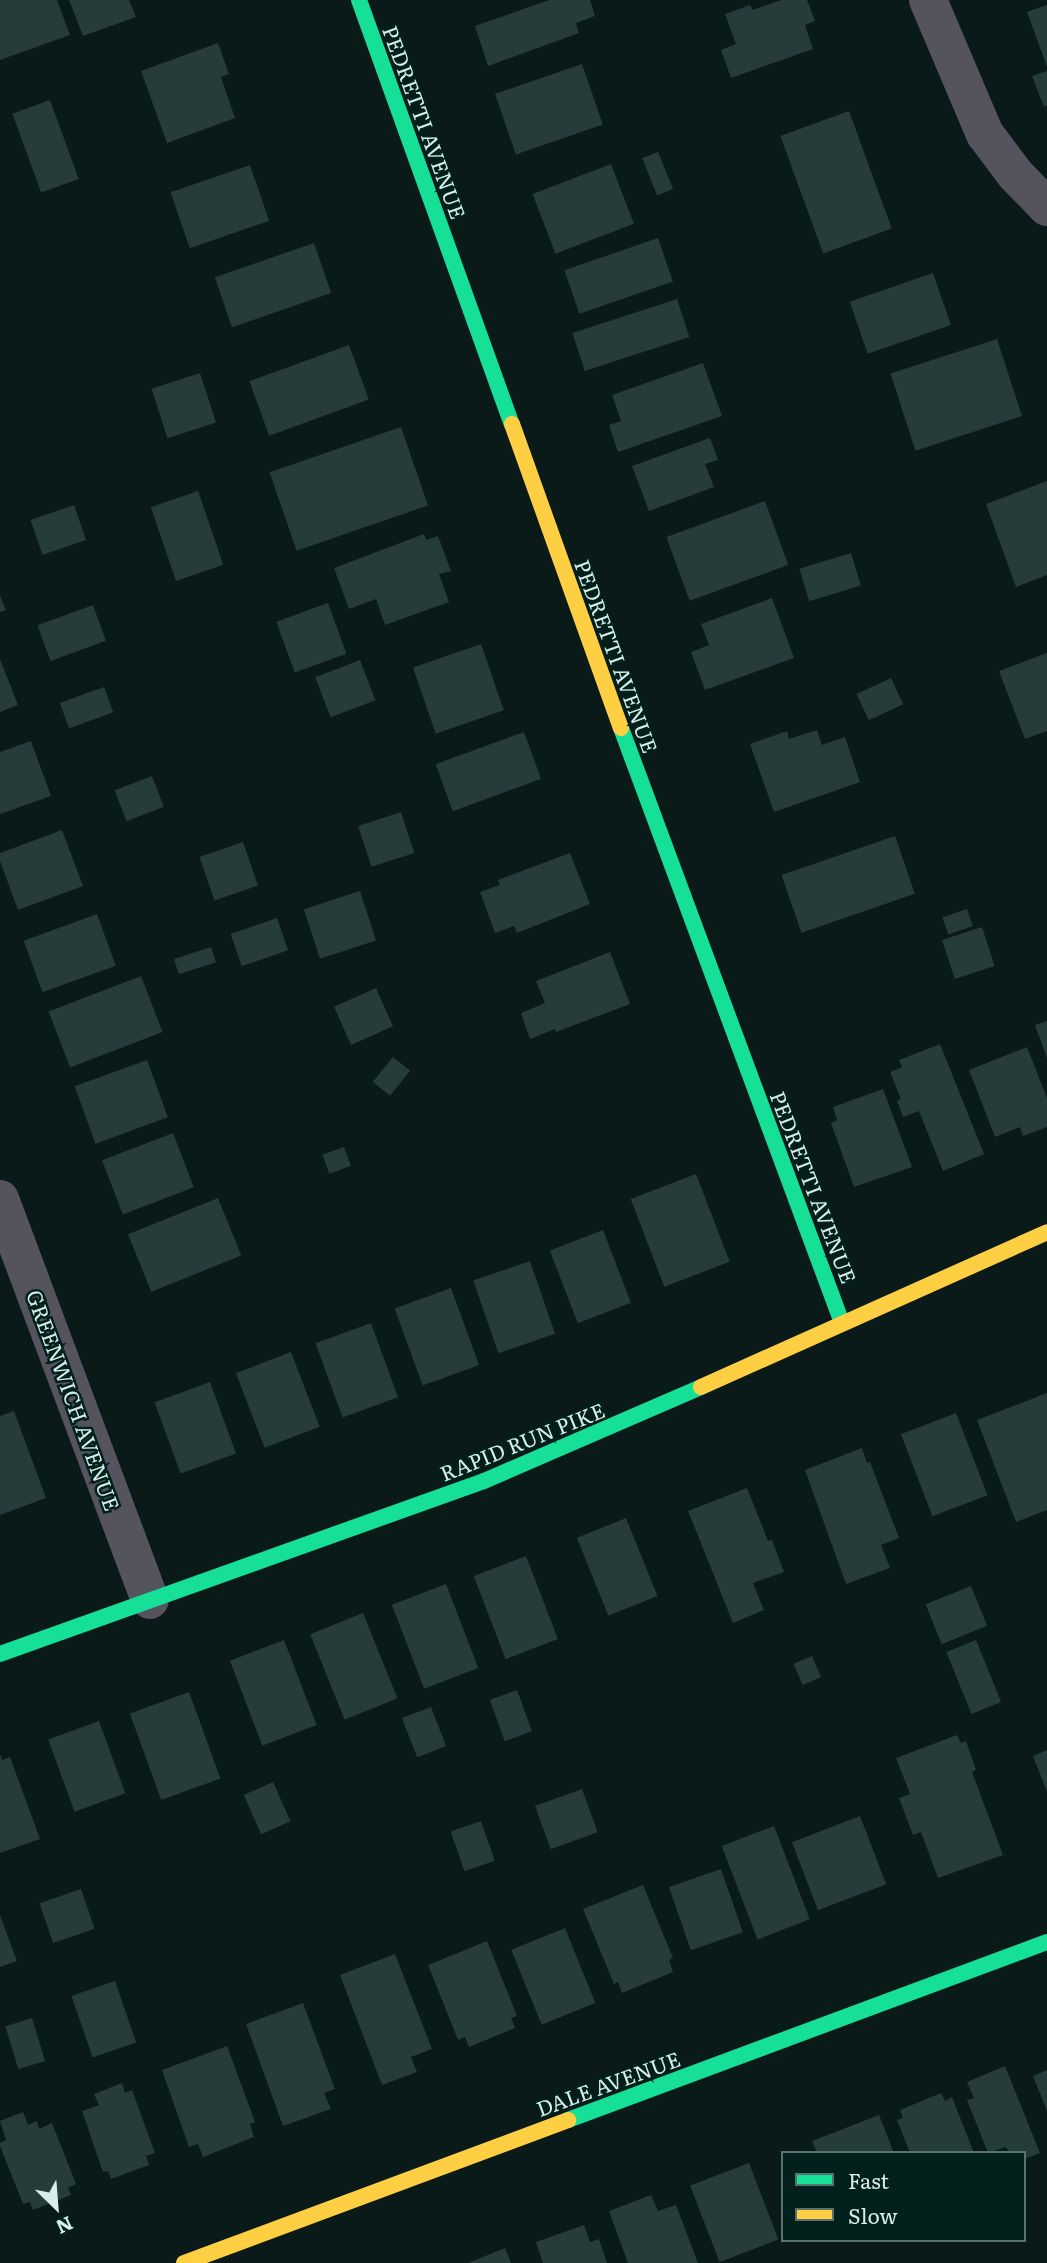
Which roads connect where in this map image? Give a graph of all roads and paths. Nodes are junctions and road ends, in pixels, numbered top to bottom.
1 (359, 0) edge
2 (928, 0) edge
3 (1047, 207) edge
4 (0, 1199) edge
5 (1047, 1232) edge
6 (842, 1323) junction
7 (150, 1600) junction
8 (0, 1654) edge
9 (1047, 1942) edge
10 (184, 2263) edge

1 - 6 street, PEDRETTI AVENUE
2 - 3 street
4 - 7 street, GREENWICH AVENUE
5 - 6 street, RAPID RUN PIKE
6 - 7 street, RAPID RUN PIKE
7 - 8 street, RAPID RUN PIKE
9 - 10 street, DALE AVENUE

